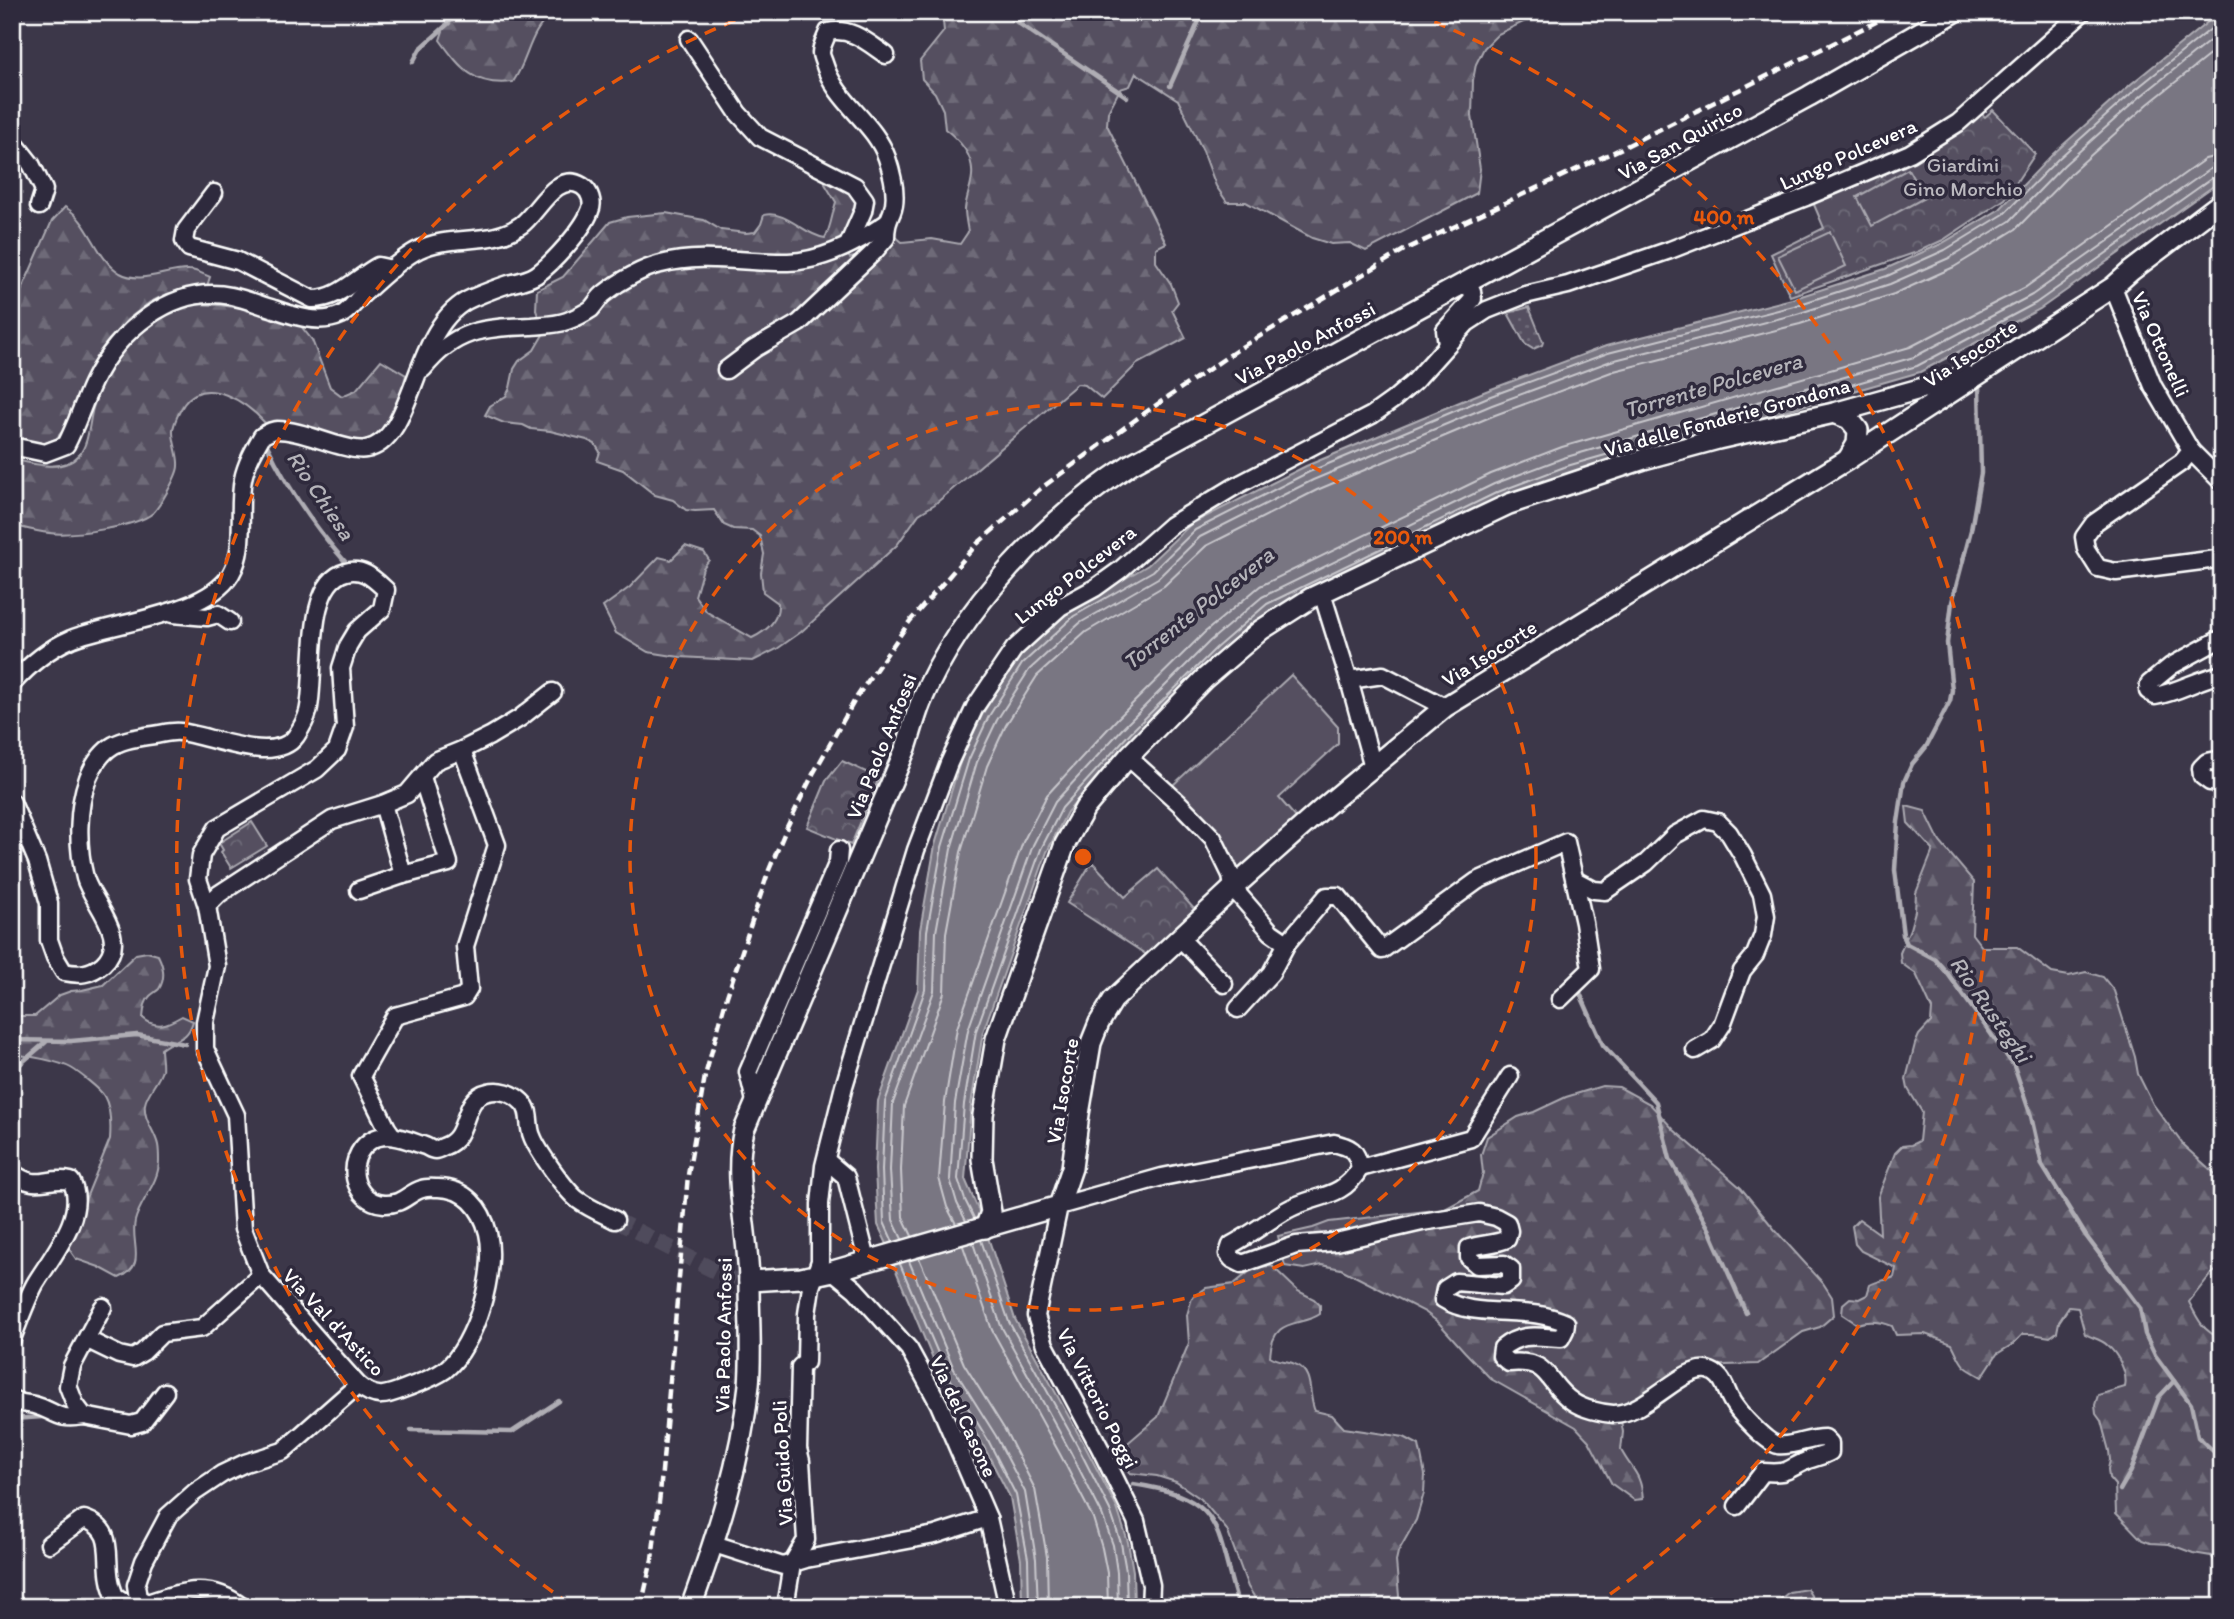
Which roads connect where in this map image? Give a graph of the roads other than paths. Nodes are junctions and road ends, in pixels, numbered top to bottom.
1 (1955, 12) edge
2 (2083, 12) edge
3 (689, 39) dead end
4 (886, 55) dead end
5 (12, 140) edge
6 (214, 193) dead end
7 (2222, 202) edge
8 (39, 206) dead end
9 (886, 224) junction
10 (848, 246) junction
11 (392, 270) junction
12 (1467, 281) junction
13 (2113, 287) junction
14 (1425, 304) joint
15 (1447, 344) junction
16 (726, 370) dead end
17 (1985, 371) junction
18 (413, 382) junction
19 (1834, 412) junction
20 (12, 446) edge
21 (2192, 450) junction
22 (1847, 460) junction
23 (2222, 482) edge
24 (2222, 561) edge
25 (1322, 593) junction
26 (166, 613) junction
27 (230, 622) dead end
28 (2222, 638) edge
29 (2222, 674) edge
30 (1349, 680) junction
31 (12, 684) edge
32 (553, 692) dead end
33 (1445, 707) junction
34 (462, 750) junction
35 (1128, 757) junction
36 (2222, 759) edge
37 (1373, 766) junction
38 (422, 777) junction
39 (2222, 783) edge
40 (12, 802) edge
41 (383, 804) junction
42 (839, 850) dead end
43 (403, 875) junction
44 (1575, 880) junction
45 (1233, 888) junction
46 (359, 890) dead end
47 (207, 905) junction
48 (1180, 938) junction
49 (1287, 943) junction
50 (1224, 984) dead end
51 (1560, 999) dead end
52 (1238, 1009) dead end
53 (1695, 1050) dead end
54 (1510, 1076) dead end
55 (755, 1101) junction
56 (392, 1135) junction
57 (825, 1163) junction
58 (1360, 1168) junction
59 (12, 1172) edge
60 (1059, 1206) junction
61 (615, 1220) tunnel mouth
62 (988, 1220) junction
63 (867, 1260) junction
64 (817, 1274) junction
65 (261, 1275) junction
66 (742, 1281) junction
67 (103, 1307) dead end
68 (12, 1339) edge
69 (88, 1340) junction
70 (165, 1392) dead end
71 (365, 1392) junction
72 (12, 1399) edge
73 (84, 1416) junction
74 (1737, 1506) dead end
75 (988, 1518) junction
76 (49, 1544) dead end
77 (714, 1544) junction
78 (792, 1564) junction
79 (164, 1601) edge
80 (102, 1607) edge
81 (116, 1607) edge
82 (133, 1607) edge
83 (242, 1607) edge
84 (691, 1607) edge
85 (785, 1607) edge
86 (1009, 1607) edge
87 (1150, 1607) edge

1 - 12 main road, Via San Quirico
2 - 15 street, Lungo Polcevera
3 - 10 street
4 - 9 street
5 - 8 street
6 - 11 street
7 - 13 main road, Via Isocorte
9 - 10 street
9 - 16 street
10 - 18 street
11 - 18 street
11 - 20 street
12 - 14 main road, Via San Quirico
12 - 15 street, Lungo Polcevera
13 - 17 main road, Via Isocorte
13 - 21 street, Via Ottonelli
14 - 55 main road, Via Paolo Anfossi
15 - 57 street, Lungo Polcevera
17 - 19 main road, Via delle Fonderie Grondona
17 - 22 main road, Via Isocorte
18 - 26 street
19 - 22 main road
19 - 25 main road, Via delle Fonderie Grondona
21 - 23 street, Via Ottonelli
21 - 24 street
22 - 33 main road, Via Isocorte
25 - 30 street
25 - 35 main road, Via delle Fonderie Grondona
26 - 27 street
26 - 31 street
28 - 29 street
30 - 33 street
30 - 37 street
32 - 34 street
33 - 37 main road, Via Isocorte
34 - 38 street
34 - 56 street
35 - 45 street
35 - 62 main road, Via delle Fonderie Grondona
36 - 39 street
37 - 45 main road, Via Isocorte
38 - 41 street
38 - 43 street
40 - 47 street, Via Val d'Astico
41 - 43 street
41 - 47 street
42 - 55 street, Via Paolo Anfossi
43 - 46 street
44 - 49 street
44 - 51 street
44 - 53 street
45 - 48 main road, Via Isocorte
45 - 49 street
47 - 65 street, Via Val d'Astico
48 - 50 street
48 - 60 main road, Via Isocorte
49 - 52 street
54 - 58 street
55 - 66 main road, Via Paolo Anfossi
56 - 61 street
56 - 71 street, Via Val d'Astico
57 - 63 street
57 - 64 street, Lungo Polcevera
58 - 60 street
58 - 74 street
59 - 68 street
60 - 62 main road
60 - 87 street, Via Vittorio Poggi
62 - 63 main road
63 - 64 main road
64 - 66 main road
64 - 75 street, Via del Casone
64 - 78 street, Via Guido Poli
65 - 69 street, Via Val d'Astico
65 - 71 street, Via Val d'Astico
66 - 77 main road, Via Paolo Anfossi
67 - 69 street
69 - 73 street
70 - 73 street
71 - 79 street
72 - 73 street
75 - 78 street
75 - 86 street, Via del Casone
76 - 82 street
77 - 78 street
77 - 84 main road, Via Paolo Anfossi
78 - 85 street, Via Guido Poli
79 - 83 street
80 - 81 street

